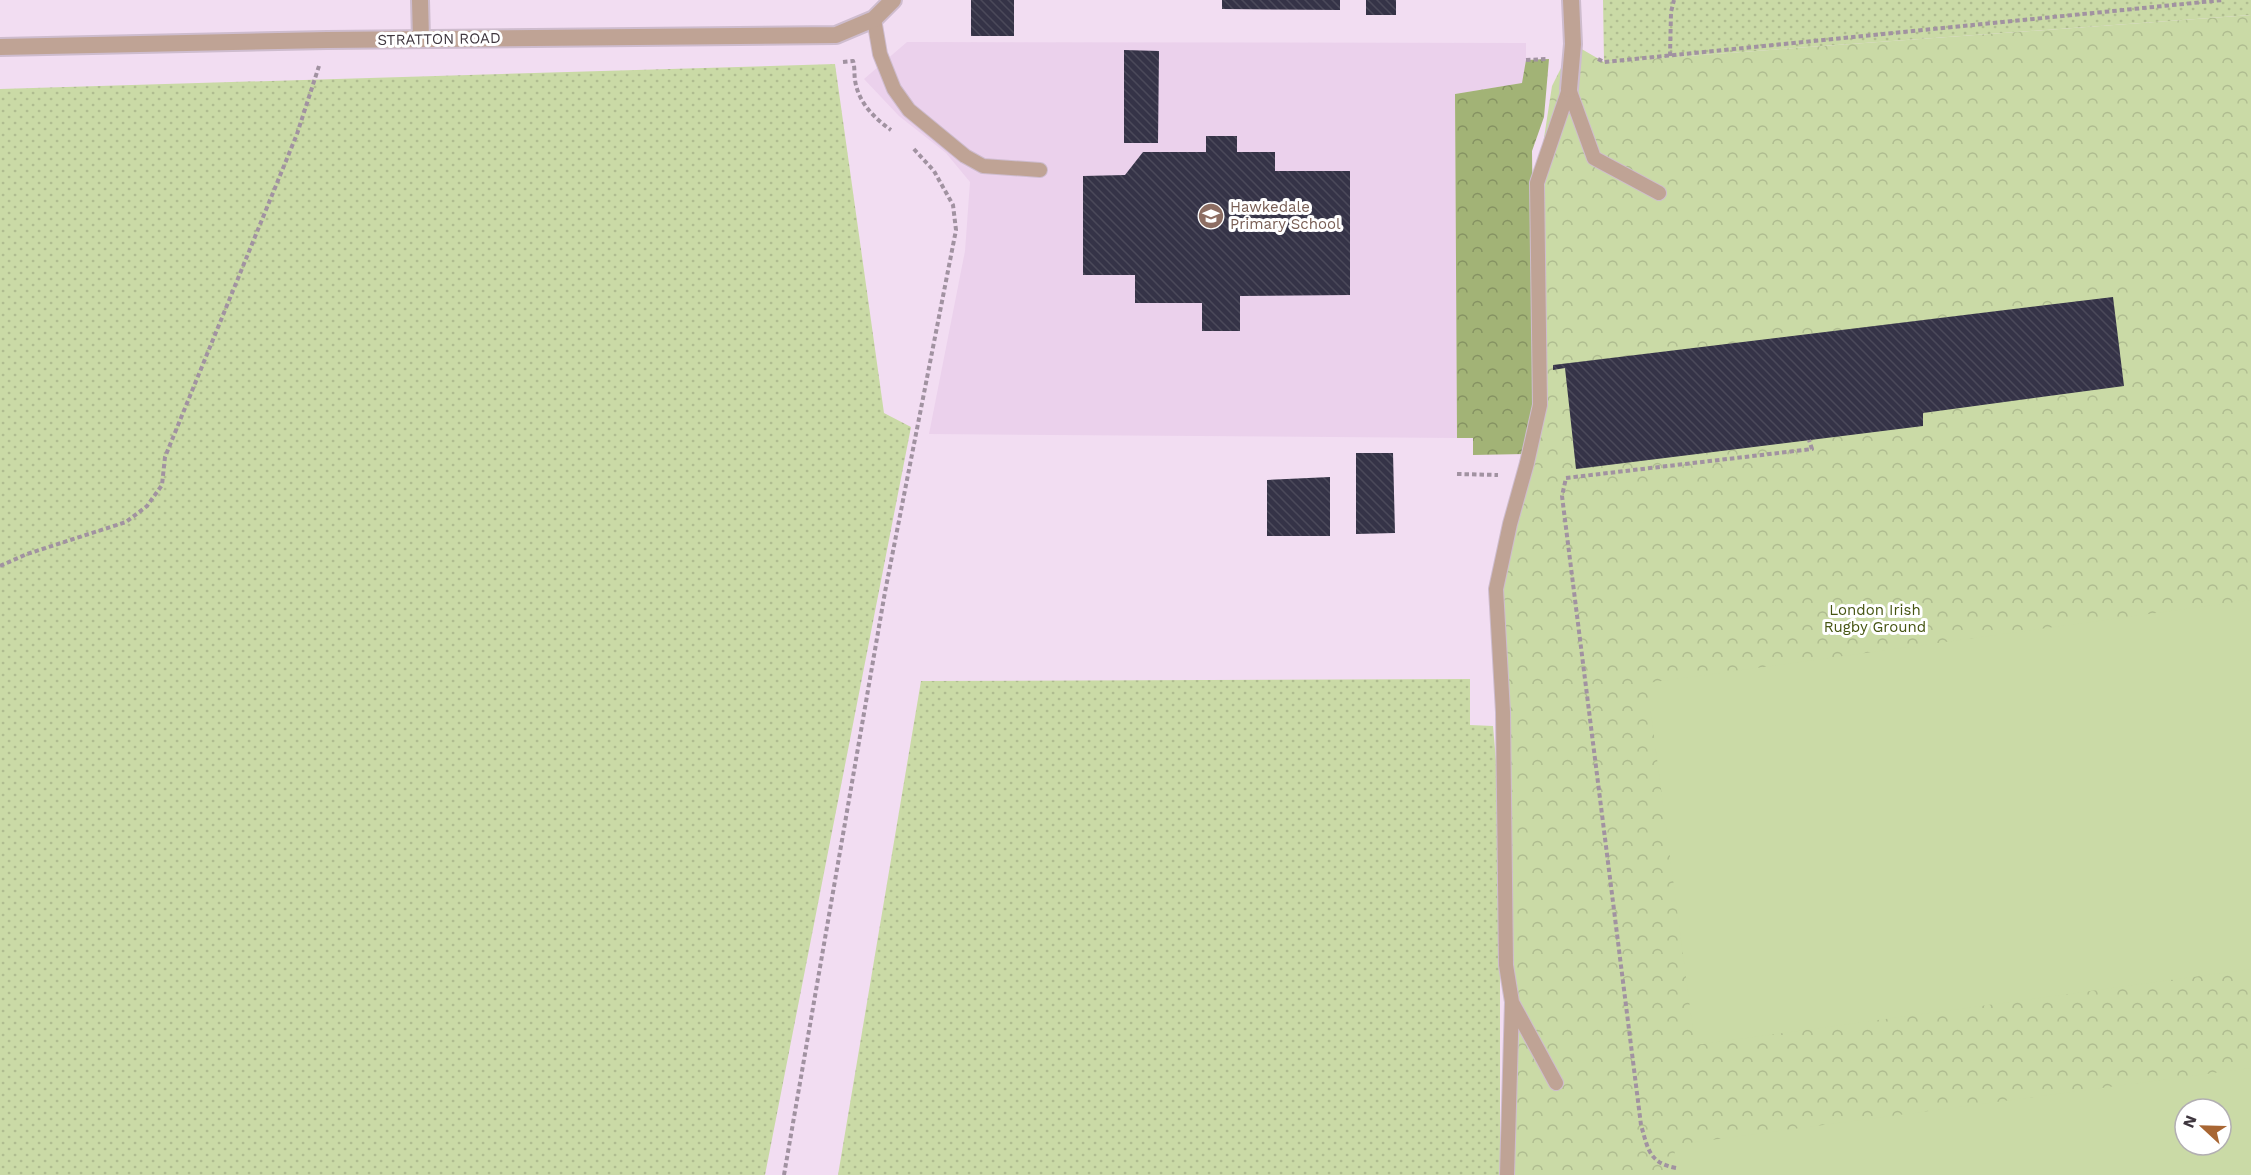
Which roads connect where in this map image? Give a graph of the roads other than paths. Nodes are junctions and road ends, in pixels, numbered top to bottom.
1 (420, 0) edge
2 (893, 0) edge
3 (1571, 0) edge
4 (874, 19) junction
5 (421, 39) junction
6 (0, 46) edge
7 (1569, 88) junction
8 (1040, 170) dead end
9 (1659, 193) dead end
10 (1512, 1002) junction
11 (1556, 1083) dead end
12 (1507, 1175) edge

1 - 5 street
2 - 4 street
3 - 7 street
4 - 5 street, STRATTON ROAD
4 - 8 lane
5 - 6 street, STRATTON ROAD
7 - 9 lane
7 - 10 lane
10 - 11 lane
10 - 12 lane

